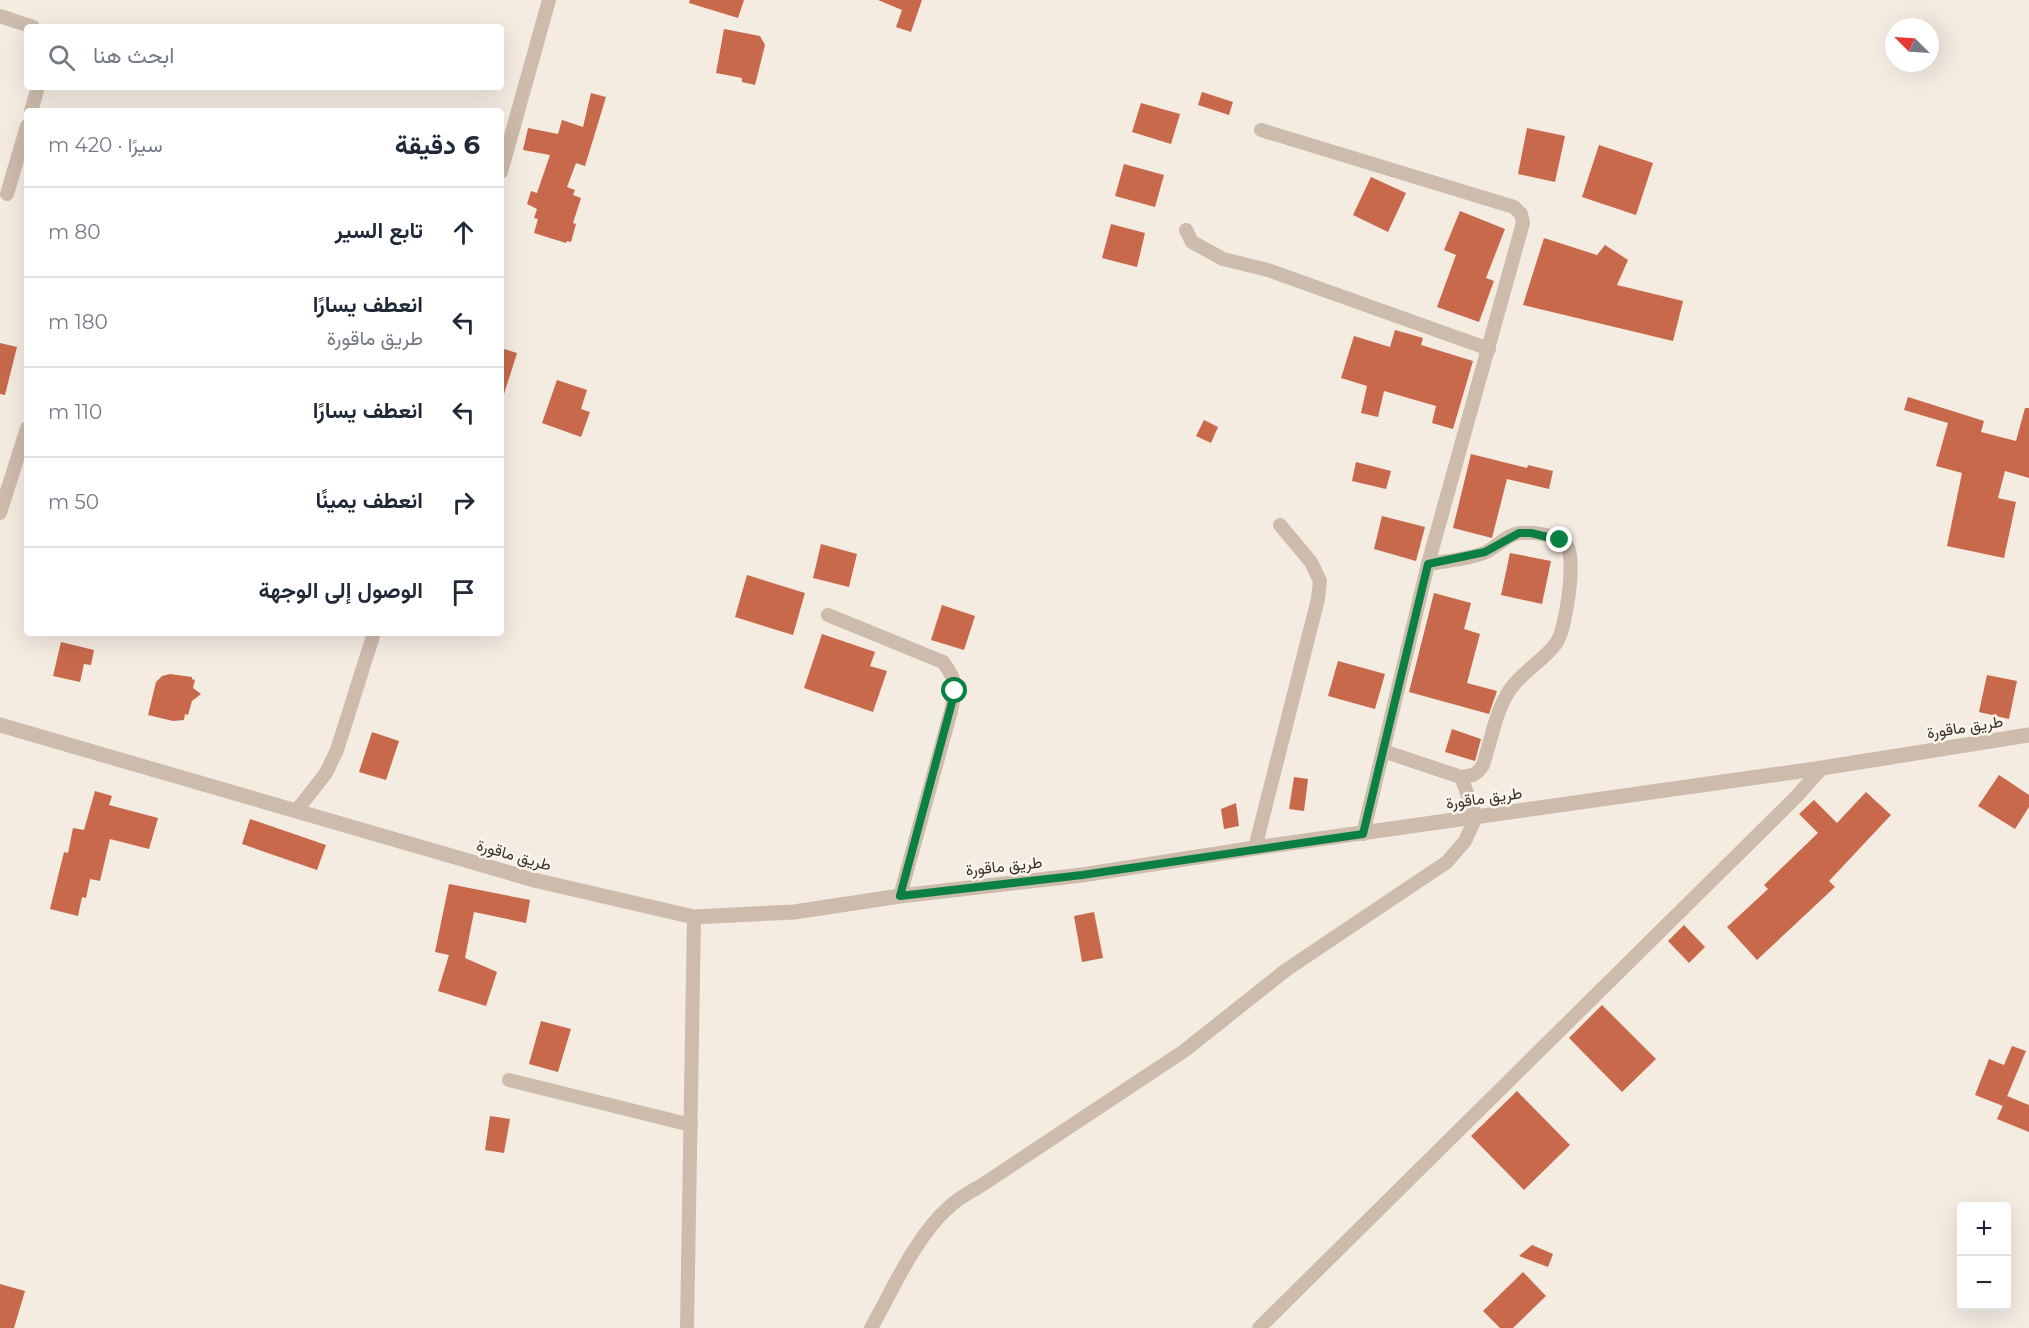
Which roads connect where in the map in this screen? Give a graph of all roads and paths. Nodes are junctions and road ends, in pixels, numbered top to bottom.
1 (549, 0) edge
2 (0, 16) edge
3 (24, 24) edge
4 (37, 90) edge
5 (32, 108) edge
6 (1261, 130) dead end
7 (24, 136) edge
8 (504, 160) edge
9 (7, 194) dead end
10 (1186, 230) dead end
11 (1489, 349) junction
12 (24, 437) edge
13 (0, 513) edge
14 (1280, 525) dead end
15 (1428, 564) junction
16 (828, 615) dead end
17 (373, 636) edge
18 (0, 725) edge
19 (2029, 735) edge
20 (1383, 750) junction
21 (1822, 768) junction
22 (1461, 777) junction
23 (297, 810) junction
24 (1476, 817) junction
25 (1363, 834) junction
26 (1255, 848) junction
27 (900, 896) junction
28 (694, 917) junction
29 (509, 1080) dead end
30 (691, 1125) junction
31 (687, 1328) edge
32 (871, 1328) edge
33 (1259, 1328) edge

1 - 8 street
2 - 3 street
4 - 5 street
6 - 11 street
7 - 9 street
10 - 11 street
11 - 15 street
12 - 13 street
14 - 26 street
15 - 20 street
15 - 22 street
16 - 27 street
17 - 23 street
18 - 23 street, طريق ماقورة
19 - 21 street, طريق ماقورة
20 - 22 street
20 - 25 street
21 - 24 street, طريق ماقورة
21 - 33 street
22 - 24 street
23 - 28 street, طريق ماقورة
24 - 25 street, طريق ماقورة
24 - 32 street
25 - 26 street, طريق ماقورة
26 - 27 street, طريق ماقورة
27 - 28 street, طريق ماقورة
28 - 30 street
29 - 30 street
30 - 31 street

